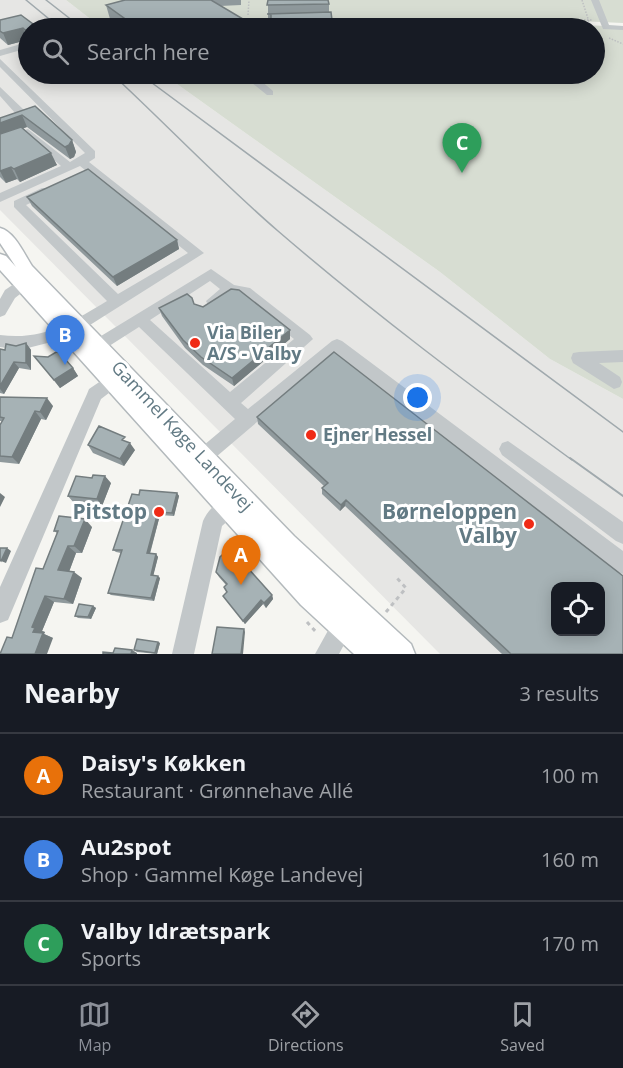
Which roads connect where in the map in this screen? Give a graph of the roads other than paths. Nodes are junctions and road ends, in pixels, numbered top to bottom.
1 (197, 0) edge
2 (596, 0) edge
3 (232, 18) edge
4 (602, 18) edge
5 (605, 25) edge
6 (623, 28) edge
7 (0, 43) edge
8 (4, 52) edge
9 (0, 62) edge
10 (18, 80) edge
11 (22, 84) edge
12 (259, 84) edge
13 (0, 90) edge
14 (270, 93) dead end
15 (43, 105) junction
16 (0, 110) edge
17 (15, 112) junction
18 (48, 130) junction
19 (0, 143) edge
20 (70, 166) junction
21 (2, 194) edge
22 (0, 233) edge
23 (0, 260) edge
24 (27, 281) junction
25 (230, 290) junction
26 (117, 302) junction
27 (203, 308) edge
28 (0, 310) edge
29 (140, 319) junction
30 (72, 329) junction
31 (0, 341) edge
32 (91, 349) junction
33 (623, 356) edge
34 (117, 377) junction
35 (614, 382) dead end
36 (229, 403) junction
37 (248, 420) junction
38 (508, 449) dead end
39 (197, 462) junction
40 (234, 502) junction
41 (623, 534) edge
42 (623, 564) edge
43 (0, 612) edge
44 (343, 626) junction
45 (183, 654) edge
46 (326, 654) edge
47 (374, 654) edge
48 (401, 654) edge

1 - 3 street
2 - 4 street
5 - 6 street
7 - 8 street
9 - 10 street
11 - 15 street
12 - 14 street
13 - 17 street
15 - 17 street
15 - 18 street
16 - 17 street
18 - 19 street
18 - 20 street
18 - 20 street
20 - 21 street
20 - 26 street
20 - 26 street
22 - 24 main road, Gammel Køge Landevej
23 - 24 main road, Gammel Køge Landevej
24 - 28 street
24 - 30 main road, Gammel Køge Landevej
25 - 27 street
25 - 29 street
25 - 36 street
26 - 30 street
29 - 32 street
29 - 36 street
30 - 31 street
30 - 32 main road, Gammel Køge Landevej
32 - 34 main road, Gammel Køge Landevej
33 - 35 street
34 - 39 main road, Gammel Køge Landevej
34 - 43 street
36 - 37 street
37 - 39 street
37 - 42 street
38 - 41 street
39 - 40 main road, Gammel Køge Landevej
40 - 44 main road, Gammel Køge Landevej
40 - 45 street
40 - 48 main road, Gammel Køge Landevej
44 - 46 street
44 - 47 main road, Gammel Køge Landevej

